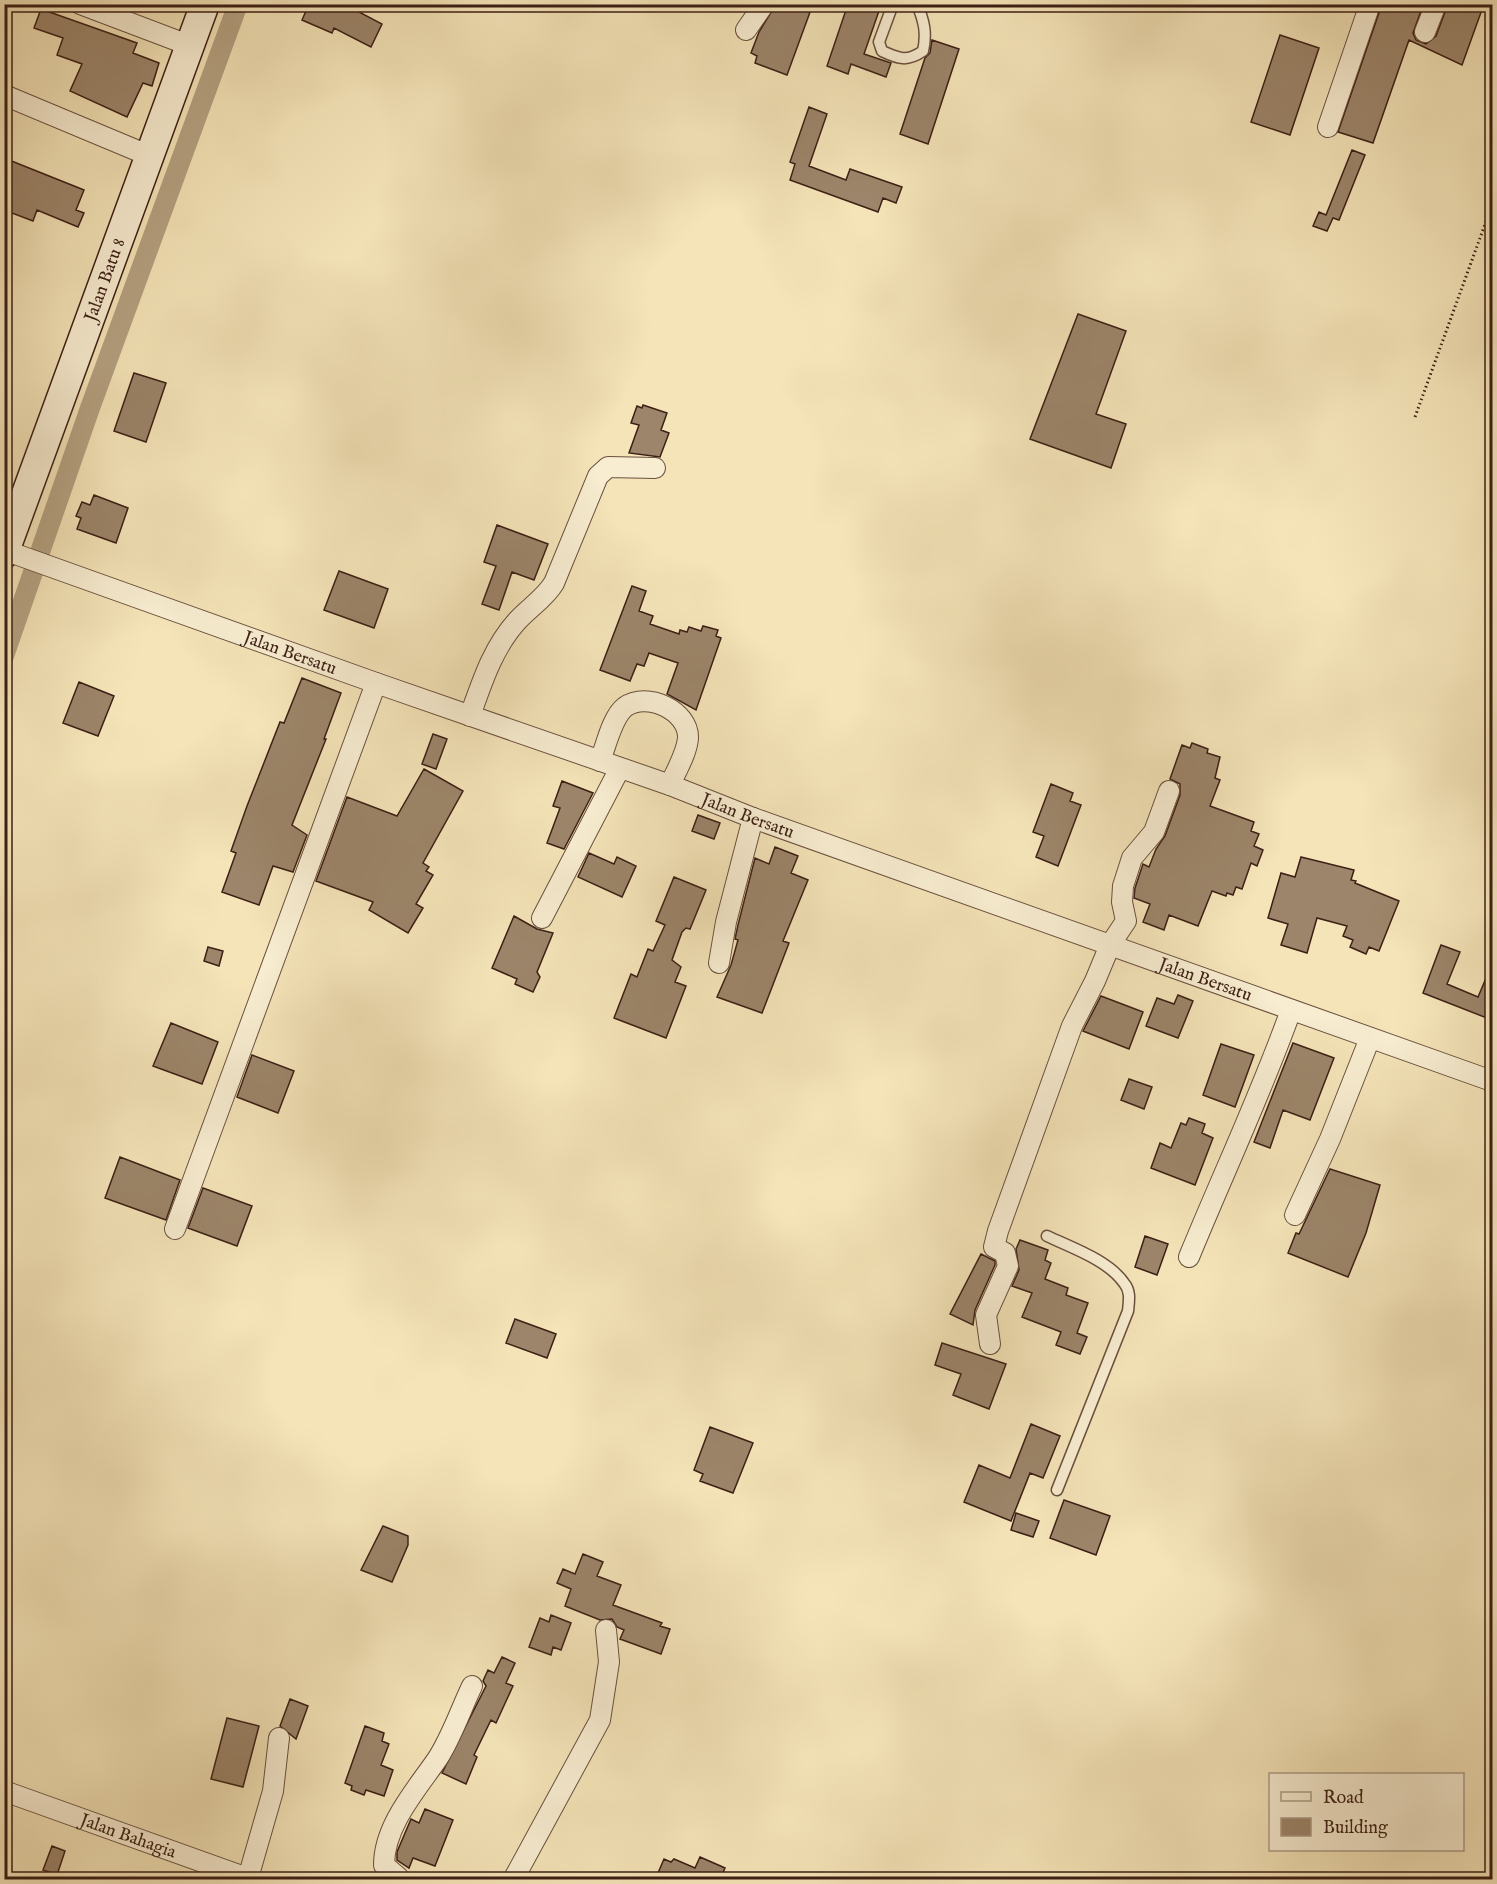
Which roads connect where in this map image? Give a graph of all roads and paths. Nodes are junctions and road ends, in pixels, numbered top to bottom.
1 (80, 4) edge
2 (205, 4) edge
3 (764, 4) edge
4 (893, 4) edge
5 (917, 4) edge
6 (1370, 4) edge
7 (1436, 4) edge
8 (746, 30) dead end
9 (1425, 32) dead end
10 (191, 46) junction
11 (4, 95) edge
12 (1328, 127) dead end
13 (150, 156) junction
14 (1492, 204) edge
15 (1415, 417) dead end
16 (655, 468) dead end
17 (9, 552) edge
18 (376, 683) junction
19 (470, 716) junction
20 (600, 761) junction
21 (621, 768) junction
22 (670, 785) junction
23 (1169, 791) dead end
24 (753, 818) junction
25 (542, 918) dead end
26 (1110, 945) junction
27 (719, 963) dead end
28 (1291, 1010) junction
29 (1370, 1038) junction
30 (1492, 1081) edge
31 (1295, 1215) dead end
32 (175, 1229) dead end
33 (1047, 1236) dead end
34 (1190, 1257) dead end
35 (990, 1344) dead end
36 (1057, 1490) dead end
37 (606, 1630) dead end
38 (472, 1686) dead end
39 (279, 1738) dead end
40 (4, 1791) edge
41 (221, 1874) edge
42 (251, 1879) edge
43 (398, 1880) edge
44 (513, 1880) edge

1 - 10 street
2 - 10 street, Jalan Batu 8
3 - 8 street
4 - 5 lane
6 - 12 street
7 - 9 street
10 - 13 street, Jalan Batu 8
11 - 13 street
13 - 17 street, Jalan Batu 8
14 - 15 path
16 - 19 street
17 - 18 street, Jalan Bersatu
18 - 19 street, Jalan Bersatu
18 - 32 street
19 - 20 street, Jalan Bersatu
20 - 21 street, Jalan Bersatu
20 - 22 street
21 - 22 street, Jalan Bersatu
21 - 25 street
22 - 24 street, Jalan Bersatu
23 - 26 street
24 - 26 street, Jalan Bersatu
24 - 27 street
26 - 28 street, Jalan Bersatu
26 - 35 street
28 - 29 street, Jalan Bersatu
28 - 34 street
29 - 30 street, Jalan Bersatu
29 - 31 street
33 - 36 lane
37 - 44 street
38 - 43 street
39 - 42 street
40 - 41 street, Jalan Bahagia
41 - 42 street, Jalan Bahagia

